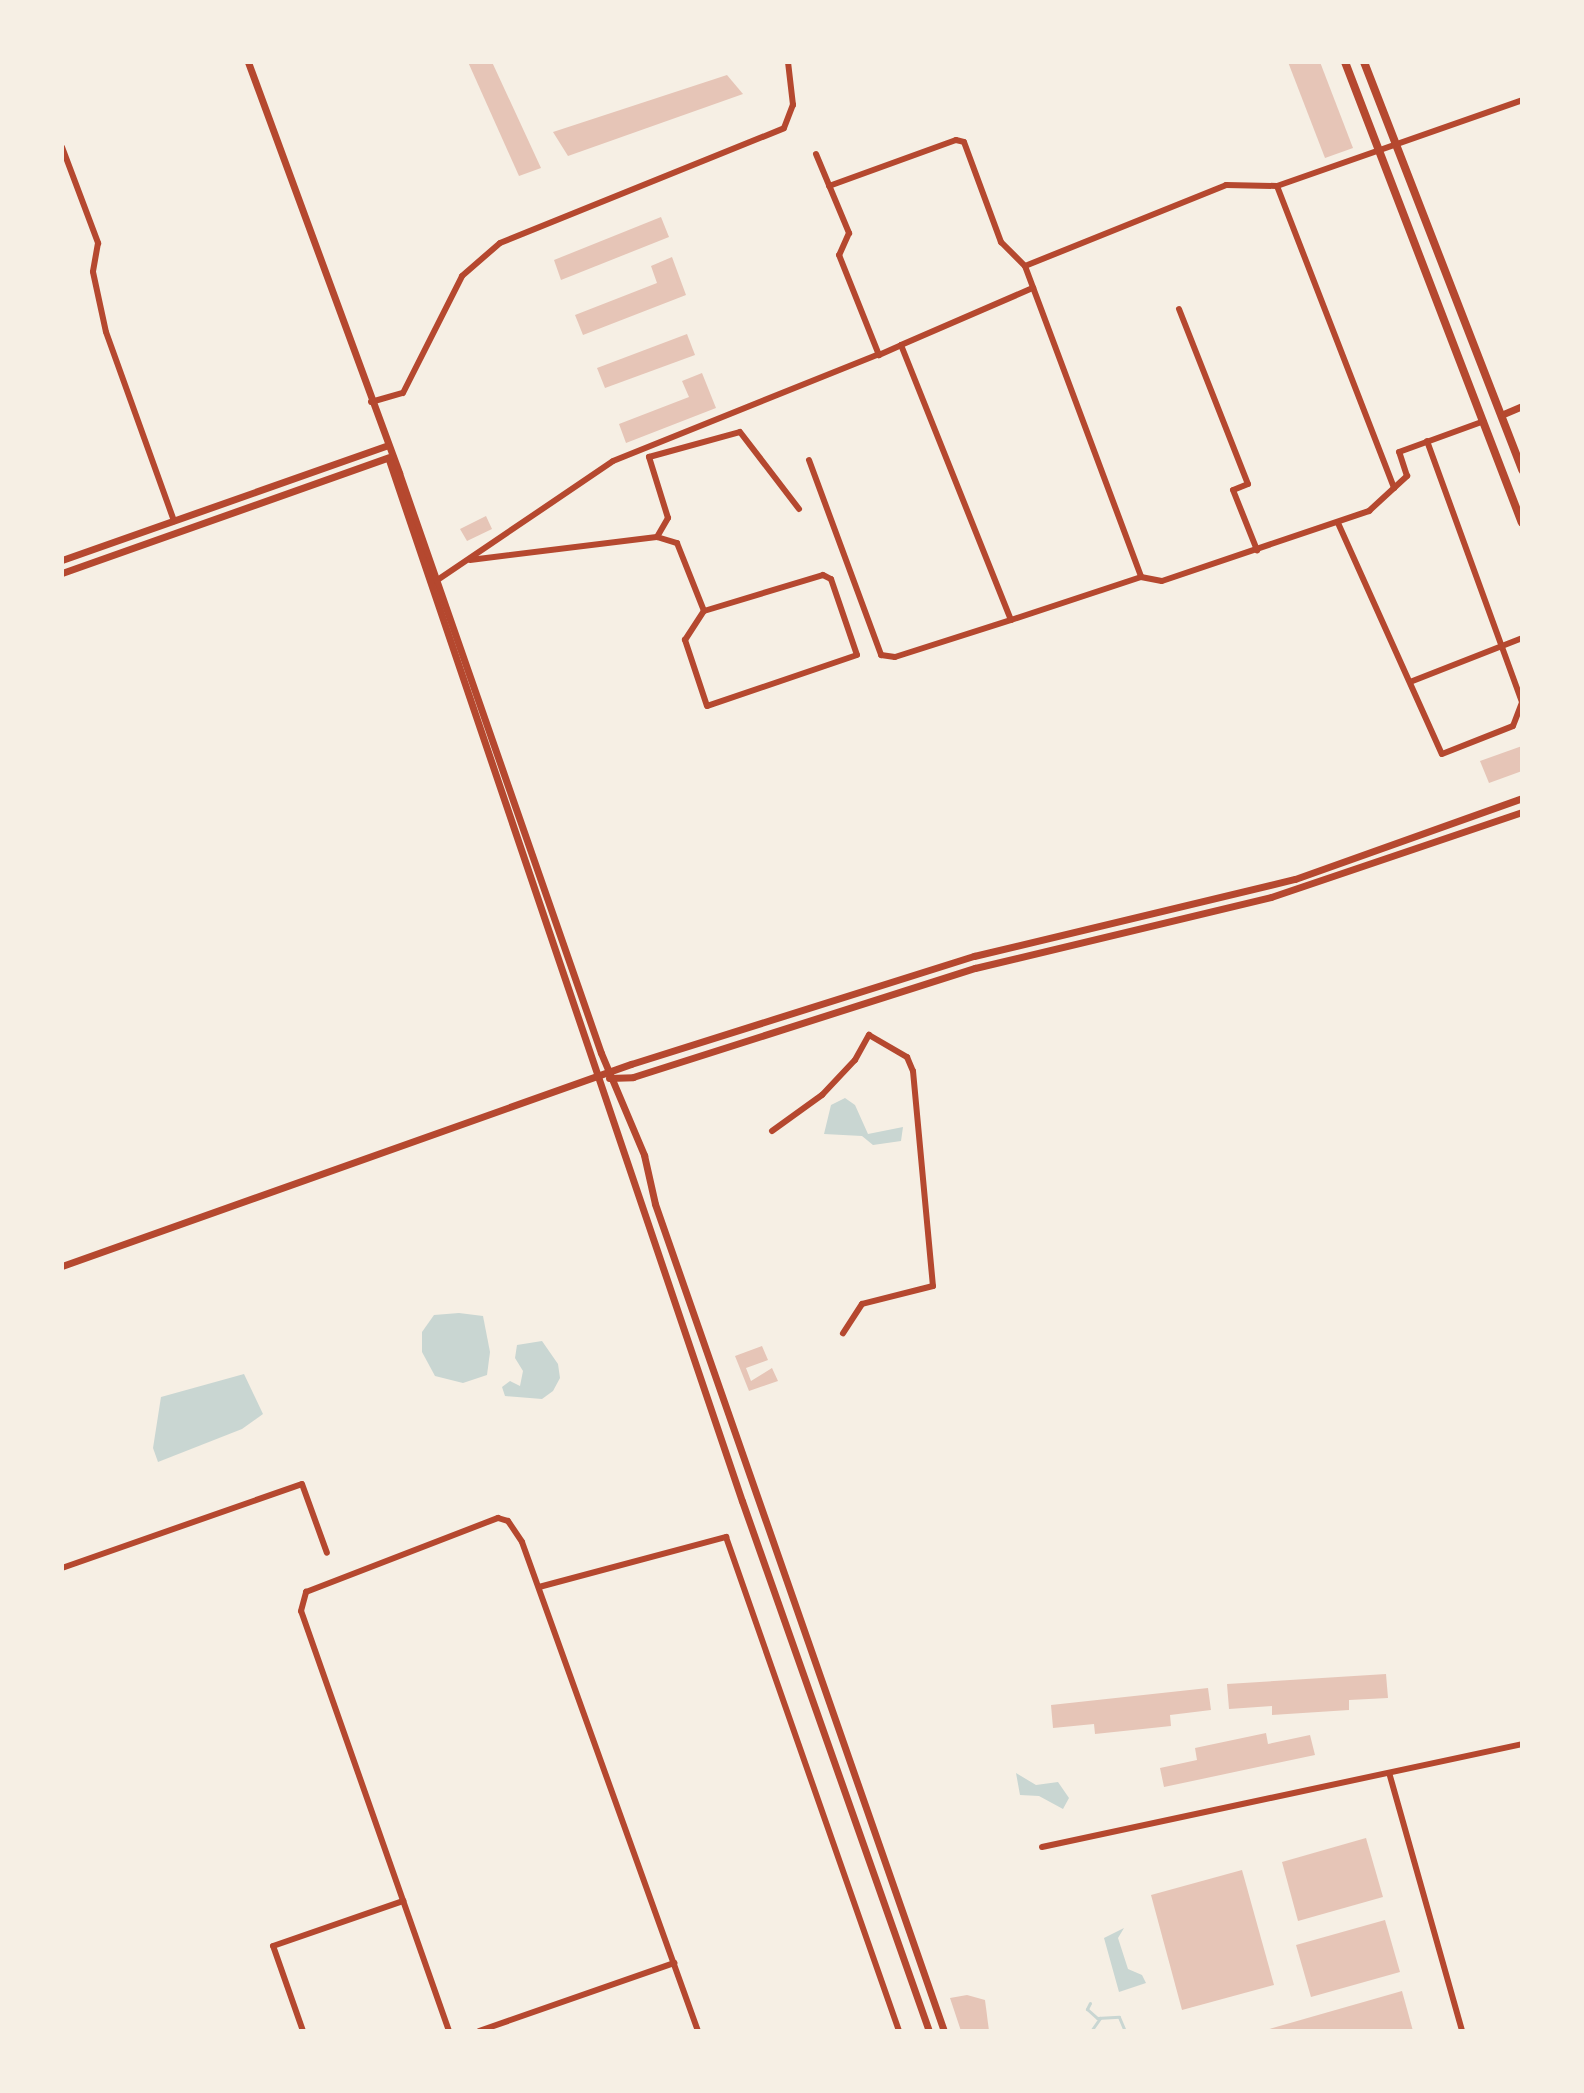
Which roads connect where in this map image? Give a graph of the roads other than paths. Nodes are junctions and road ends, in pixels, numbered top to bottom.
1 (248, 62) edge
2 (788, 62) edge
3 (1345, 62) edge
4 (1364, 62) edge
5 (1522, 100) edge
6 (62, 147) edge
7 (1397, 147) junction
8 (1380, 152) junction
9 (816, 154) dead end
10 (829, 186) junction
11 (1277, 186) junction
12 (1025, 266) junction
13 (1033, 288) junction
14 (1179, 309) dead end
15 (879, 355) junction
16 (370, 402) junction
17 (1522, 406) edge
18 (1501, 415) junction
19 (1484, 421) junction
20 (1427, 441) junction
21 (385, 446) junction
22 (389, 457) junction
23 (809, 460) dead end
24 (1522, 470) edge
25 (1394, 488) junction
26 (799, 509) dead end
27 (174, 521) junction
28 (1522, 522) edge
29 (1338, 523) junction
30 (657, 537) junction
31 (1257, 550) junction
32 (62, 560) edge
33 (62, 573) edge
34 (1141, 577) junction
35 (704, 611) junction
36 (1011, 620) junction
37 (1522, 638) edge
38 (1503, 645) junction
39 (1410, 682) junction
40 (1522, 703) edge
41 (1522, 798) edge
42 (1522, 812) edge
43 (613, 1076) junction
44 (599, 1078) junction
45 (772, 1131) dead end
46 (62, 1266) edge
47 (843, 1333) dead end
48 (327, 1553) dead end
49 (62, 1568) edge
50 (539, 1587) junction
51 (1522, 1744) edge
52 (1390, 1776) junction
53 (1042, 1847) dead end
54 (403, 1901) junction
55 (674, 1963) junction
56 (303, 2031) edge
57 (449, 2031) edge
58 (479, 2031) edge
59 (698, 2031) edge
60 (899, 2031) edge
61 (929, 2031) edge
62 (944, 2031) edge
63 (1462, 2031) edge

1 - 16 street
2 - 16 street
3 - 8 main road
4 - 7 main road
5 - 7 street
6 - 27 street
7 - 8 street
7 - 18 main road
8 - 11 street
8 - 19 main road
9 - 10 street
10 - 12 street
10 - 15 street
11 - 12 street
11 - 25 street
12 - 13 street
13 - 15 street
13 - 34 street
14 - 31 street
15 - 30 street
15 - 36 street
16 - 21 street
17 - 18 street
18 - 24 main road
19 - 20 street
19 - 28 main road
20 - 25 street
20 - 38 street
21 - 22 street
21 - 27 street
22 - 33 street
22 - 43 street
22 - 44 street
23 - 36 street
25 - 29 street
26 - 30 street
27 - 32 street
29 - 31 street
29 - 39 street
30 - 35 street
31 - 34 street
34 - 36 street
35 - 35 street
37 - 38 street
38 - 39 street
38 - 40 street
39 - 40 street
41 - 43 street
42 - 43 street
43 - 44 street
43 - 62 street
44 - 46 street
44 - 61 street
45 - 47 street
48 - 49 street
50 - 54 street
50 - 55 street
50 - 60 street
51 - 52 street
52 - 53 street
52 - 63 street
54 - 56 street
54 - 57 street
55 - 58 street
55 - 59 street

